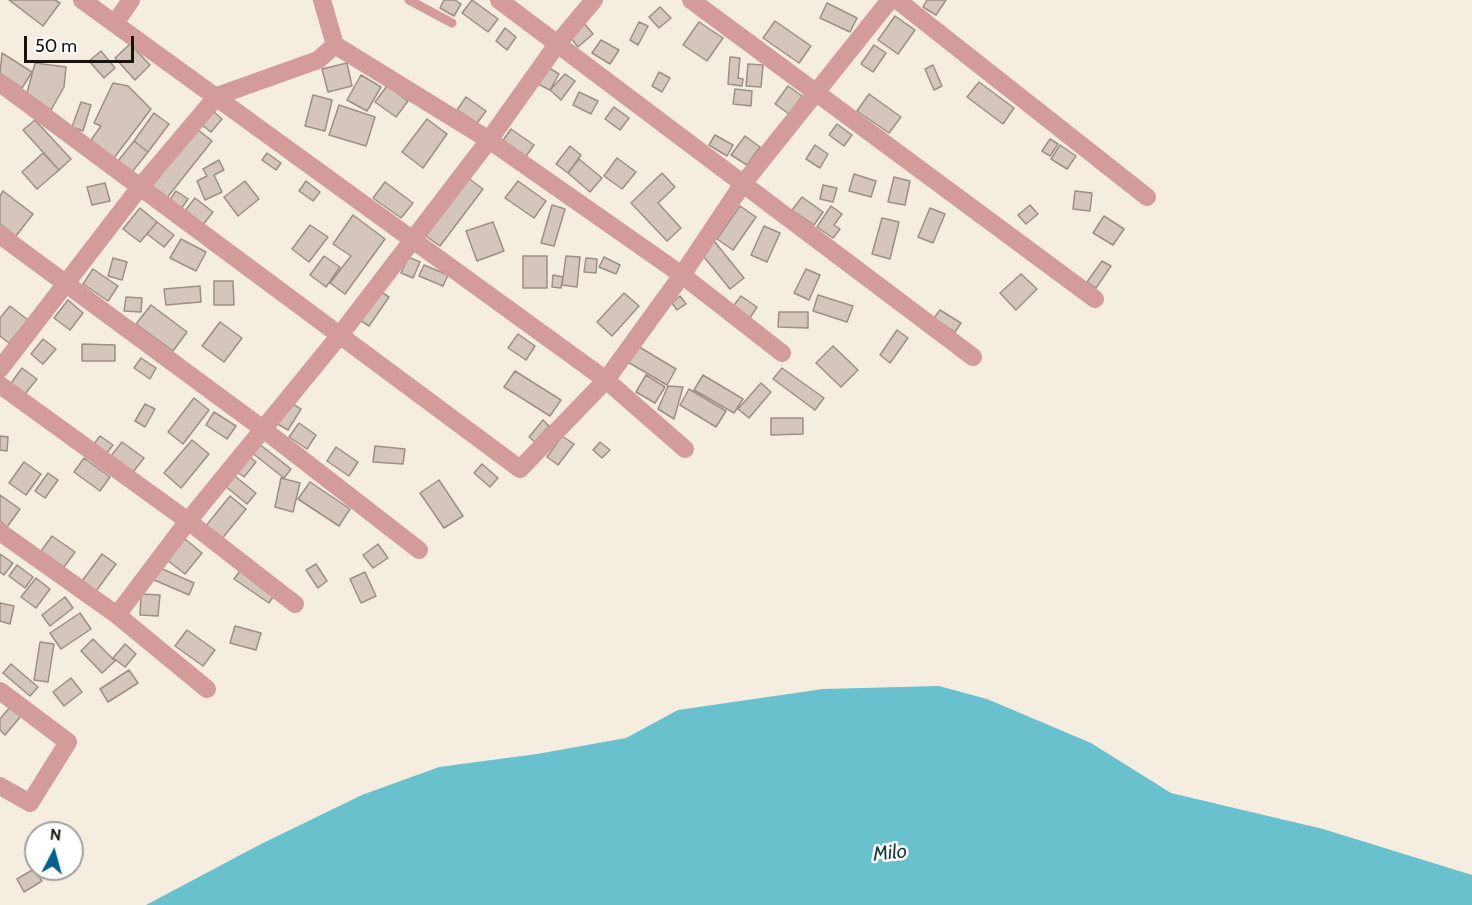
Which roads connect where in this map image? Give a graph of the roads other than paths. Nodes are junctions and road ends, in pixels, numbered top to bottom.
1 (82, 0) edge
2 (131, 0) edge
3 (322, 0) edge
4 (409, 0) edge
5 (499, 0) edge
6 (594, 0) edge
7 (692, 0) edge
8 (890, 0) edge
9 (897, 0) edge
10 (115, 23) junction
11 (452, 23) dead end
12 (558, 43) junction
13 (334, 45) junction
14 (0, 83) edge
15 (816, 94) junction
16 (217, 96) junction
17 (489, 140) junction
18 (742, 186) junction
19 (140, 187) junction
20 (1148, 197) dead end
21 (0, 235) edge
22 (412, 238) junction
23 (682, 275) junction
24 (67, 284) junction
25 (1095, 300) dead end
26 (340, 335) junction
27 (782, 352) dead end
28 (973, 357) dead end
29 (0, 369) edge
30 (606, 380) junction
31 (0, 385) edge
32 (263, 429) junction
33 (685, 449) dead end
34 (188, 520) junction
35 (0, 532) edge
36 (419, 550) dead end
37 (295, 604) dead end
38 (117, 615) junction
39 (207, 689) dead end
40 (0, 691) edge
41 (0, 786) edge

1 - 10 street
2 - 10 street
3 - 13 street
4 - 11 lane
5 - 12 street
6 - 12 street
7 - 15 street
8 - 15 street
9 - 20 street
10 - 16 street
12 - 17 street
12 - 18 street
13 - 16 street
13 - 17 street
14 - 19 street
15 - 18 street
15 - 25 street
16 - 19 street
16 - 22 street
17 - 22 street
17 - 23 street
18 - 23 street
18 - 28 street
19 - 24 street
19 - 26 street
21 - 24 street
22 - 26 street
22 - 30 street
23 - 27 street
23 - 30 street
24 - 29 street
24 - 32 street
26 - 30 street
26 - 32 street
30 - 33 street
31 - 34 street
32 - 34 street
32 - 36 street
34 - 37 street
34 - 38 street
35 - 38 street
38 - 39 street
40 - 41 street

